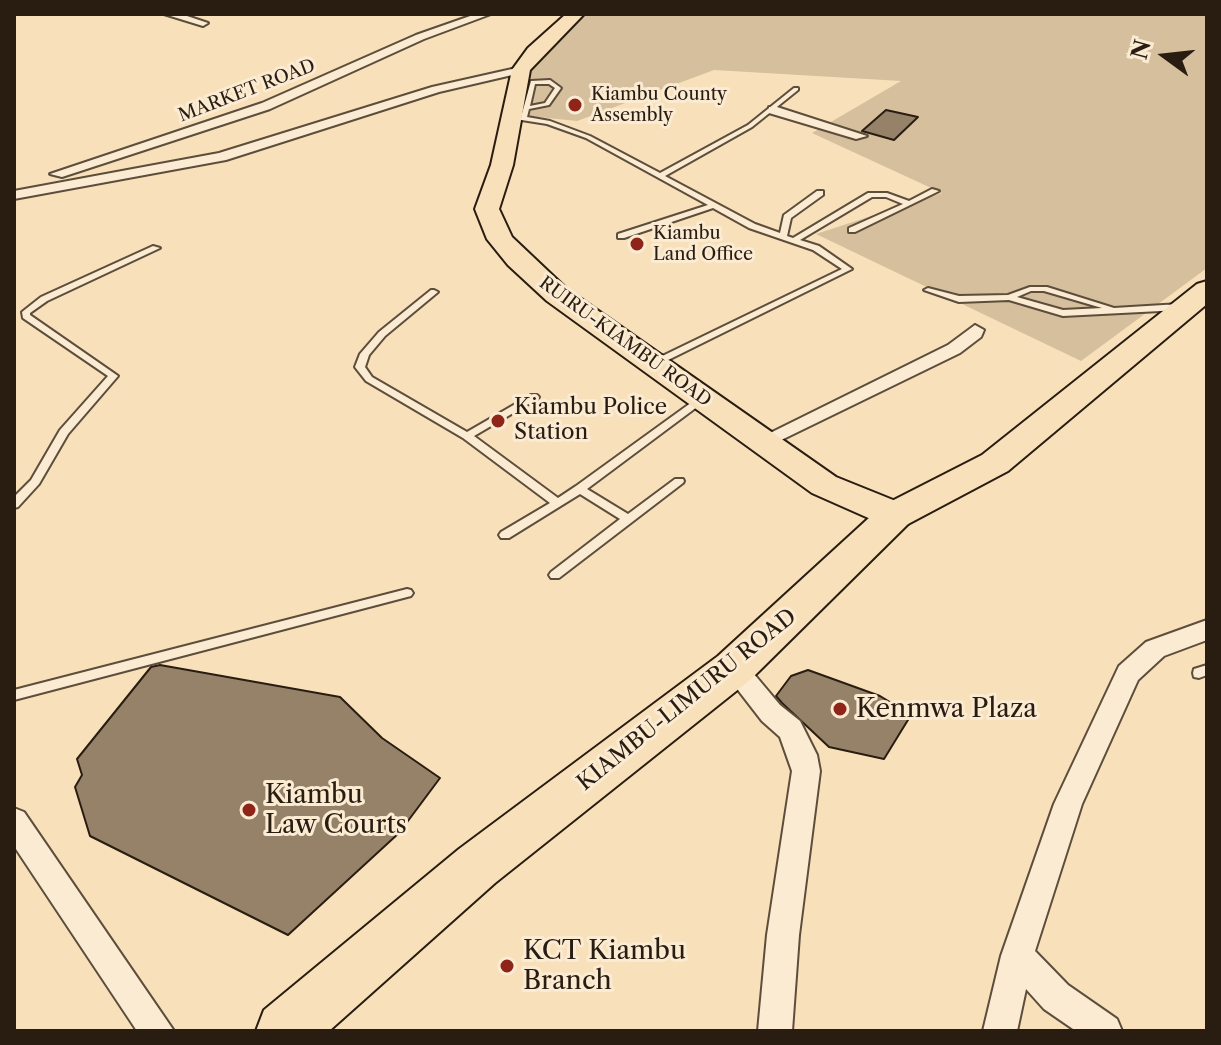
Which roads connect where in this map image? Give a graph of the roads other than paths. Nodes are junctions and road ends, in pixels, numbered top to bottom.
1 (169, 14) edge
2 (486, 14) edge
3 (576, 14) edge
4 (203, 23) dead end
5 (521, 70) junction
6 (796, 89) dead end
7 (773, 110) junction
8 (521, 114) junction
9 (861, 136) dead end
10 (661, 175) junction
11 (14, 186) edge
12 (935, 191) dead end
13 (820, 193) dead end
14 (14, 195) edge
15 (909, 204) junction
16 (714, 205) junction
17 (852, 230) dead end
18 (621, 236) dead end
19 (783, 238) junction
20 (793, 241) junction
21 (156, 248) dead end
22 (928, 290) dead end
23 (434, 292) dead end
24 (1009, 297) junction
25 (1196, 299) edge
26 (1114, 310) junction
27 (975, 330) dead end
28 (654, 363) junction
29 (534, 397) dead end
30 (703, 399) junction
31 (467, 436) junction
32 (764, 441) junction
33 (679, 481) dead end
34 (580, 489) junction
35 (556, 502) junction
36 (14, 504) edge
37 (895, 515) junction
38 (628, 519) junction
39 (505, 535) dead end
40 (555, 575) dead end
41 (407, 593) dead end
42 (1207, 630) edge
43 (734, 668) junction
44 (14, 695) edge
45 (14, 821) edge
46 (1017, 956) junction
47 (157, 1031) edge
48 (285, 1031) edge
49 (775, 1031) edge
50 (1000, 1031) edge
51 (1105, 1031) edge

1 - 4 street
2 - 11 street, MARKET ROAD
3 - 5 main road
5 - 8 main road, RUIRU-KIAMBU ROAD
5 - 14 street
6 - 7 lane
7 - 9 street
7 - 10 lane
8 - 8 lane
8 - 10 lane
8 - 28 main road, RUIRU-KIAMBU ROAD
10 - 16 lane
12 - 15 lane
13 - 19 lane
15 - 17 lane
15 - 20 lane
16 - 18 lane
16 - 19 lane
19 - 20 lane
20 - 28 lane
21 - 36 lane
22 - 24 lane
23 - 31 lane
24 - 26 lane
24 - 26 lane
25 - 26 lane
25 - 37 highway, KIAMBU-LIMURU ROAD
27 - 32 street
28 - 30 main road, RUIRU-KIAMBU ROAD
29 - 31 lane
30 - 32 main road, RUIRU-KIAMBU ROAD
30 - 34 lane
31 - 35 lane
32 - 37 main road, RUIRU-KIAMBU ROAD
33 - 38 lane
34 - 35 lane
34 - 38 lane
35 - 39 lane
37 - 43 highway, KIAMBU-LIMURU ROAD
38 - 40 lane
41 - 44 lane
42 - 46 street
43 - 48 highway, KIAMBU-LIMURU ROAD
43 - 49 street
45 - 47 street
46 - 50 street
46 - 51 street

